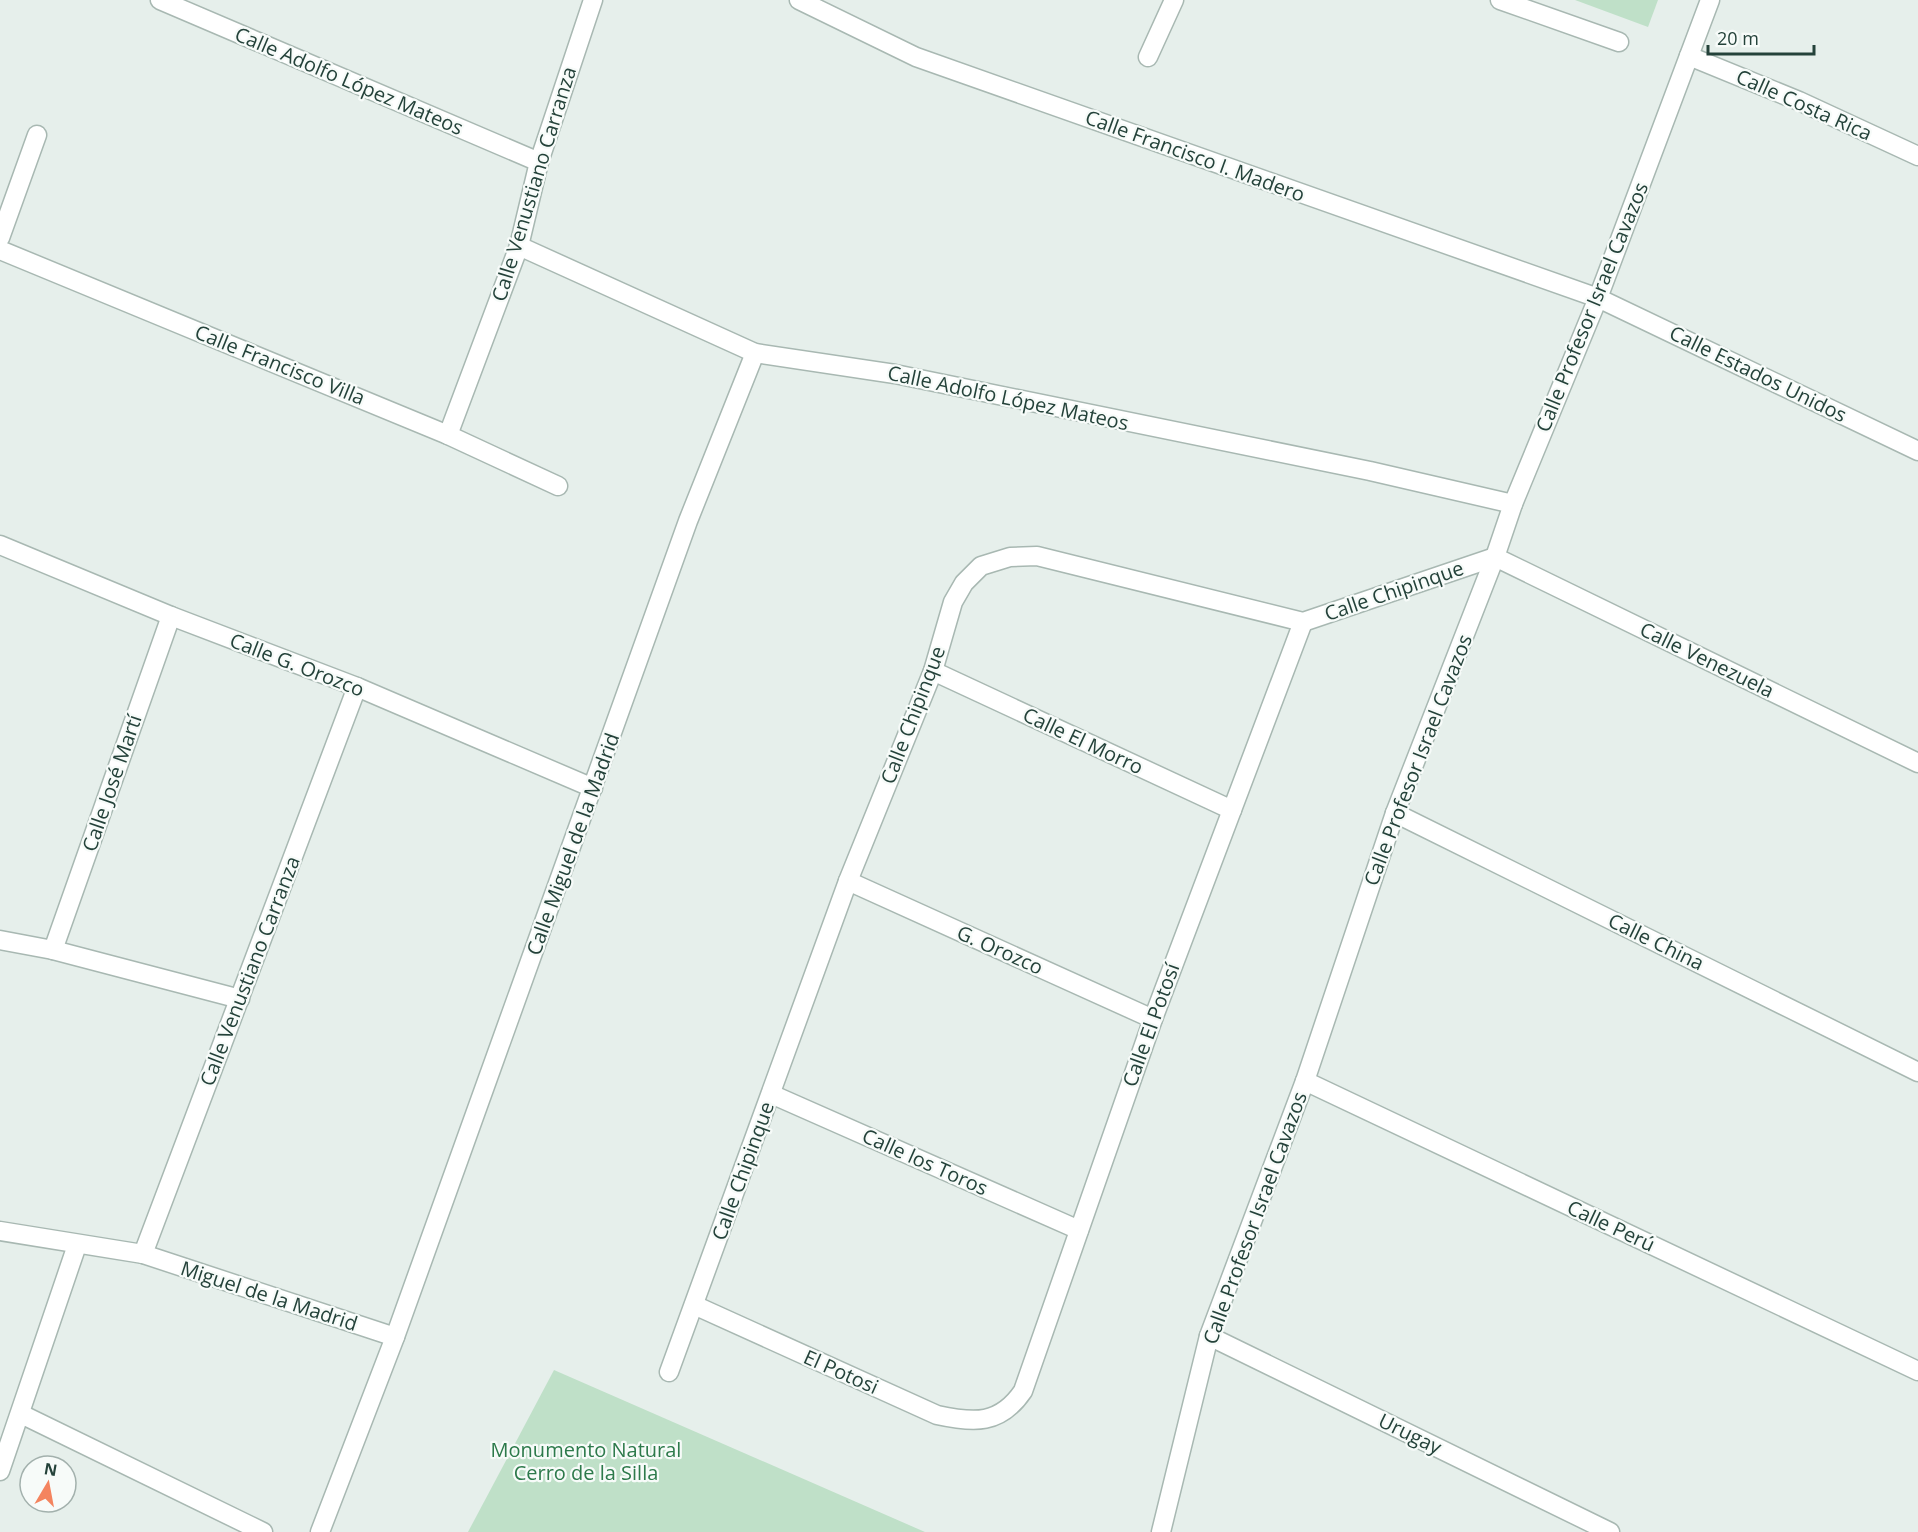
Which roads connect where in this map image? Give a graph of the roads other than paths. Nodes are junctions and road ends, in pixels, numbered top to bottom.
1 (160, 0) edge
2 (592, 0) edge
3 (799, 0) edge
4 (1174, 0) edge
5 (1500, 0) edge
6 (1710, 0) edge
7 (1619, 42) dead end
8 (1689, 56) junction
9 (1148, 57) dead end
10 (37, 135) dead end
11 (1918, 156) edge
12 (539, 162) junction
13 (0, 238) edge
14 (519, 246) junction
15 (0, 250) edge
16 (1598, 298) junction
17 (755, 353) junction
18 (448, 435) junction
19 (1918, 451) edge
20 (558, 486) dead end
21 (1513, 504) junction
22 (0, 544) edge
23 (1495, 557) junction
24 (171, 616) junction
25 (1303, 622) junction
26 (933, 671) junction
27 (357, 687) junction
28 (1918, 763) edge
29 (593, 788) junction
30 (1232, 810) junction
31 (1395, 813) junction
32 (848, 881) junction
33 (0, 940) edge
34 (52, 950) junction
35 (240, 999) junction
36 (1153, 1019) junction
37 (1918, 1072) edge
38 (1305, 1081) junction
39 (771, 1094) junction
40 (1078, 1230) junction
41 (0, 1231) edge
42 (77, 1245) junction
43 (143, 1254) junction
44 (694, 1305) junction
45 (1209, 1336) junction
46 (394, 1337) junction
47 (1918, 1371) edge
48 (669, 1372) dead end
49 (21, 1414) junction
50 (991, 1418) joint
51 (0, 1471) edge
52 (263, 1532) edge
53 (320, 1532) edge
54 (1161, 1532) edge
55 (1610, 1532) edge

1 - 12 street, Calle Adolfo López Mateos
2 - 12 street, Calle Venustiano Carranza
3 - 16 street, Calle Francisco I. Madero
4 - 9 street
5 - 7 street
6 - 8 street, Calle Profesor Israel Cavazos
8 - 11 street, Calle Costa Rica
8 - 16 street, Calle Profesor Israel Cavazos
10 - 13 street
12 - 14 street, Calle Venustiano Carranza
14 - 17 street, Calle Adolfo López Mateos
14 - 18 street, Calle Venustiano Carranza
15 - 18 street, Calle Francisco Villa
16 - 19 street, Calle Estados Unidos
16 - 21 street, Calle Profesor Israel Cavazos
17 - 21 street, Calle Adolfo López Mateos
17 - 29 street, Calle Miguel de la Madrid
18 - 20 street, Calle Francisco Villa
21 - 23 street, Calle Profesor Israel Cavazos
22 - 24 street, Calle G. Orozco
23 - 25 street, Calle Chipinque
23 - 28 street, Calle Venezuela
23 - 31 street, Calle Profesor Israel Cavazos
24 - 27 street, Calle G. Orozco
24 - 34 street, Calle José Martí
25 - 26 street, Calle Chipinque
25 - 30 street, Calle El Potosí
26 - 30 street, Calle El Morro
26 - 32 street, Calle Chipinque
27 - 29 street, Calle G. Orozco
27 - 35 street, Calle Venustiano Carranza
29 - 46 street, Calle Miguel de la Madrid
30 - 36 street, Calle El Potosí
31 - 37 street, Calle China
31 - 38 street, Calle Profesor Israel Cavazos
32 - 36 street, G. Orozco
32 - 39 street, Calle Chipinque
33 - 34 street
34 - 35 street
35 - 43 street, Calle Venustiano Carranza
36 - 40 street, Calle El Potosí
38 - 45 street, Calle Profesor Israel Cavazos
38 - 47 street, Calle Perú
39 - 40 street, Calle los Toros
39 - 44 street, Calle Chipinque
40 - 50 street, Calle El Potosí
41 - 42 street, Miguel de la Madrid
42 - 43 street, Miguel de la Madrid
42 - 49 street
43 - 46 street, Miguel de la Madrid
44 - 48 street, Calle Chipinque
44 - 50 street, El Potosi
45 - 54 street, Calle Profesor Israel Cavazos
45 - 55 street, Urugay
46 - 53 street, Calle Miguel de la Madrid
49 - 51 street
49 - 52 street

